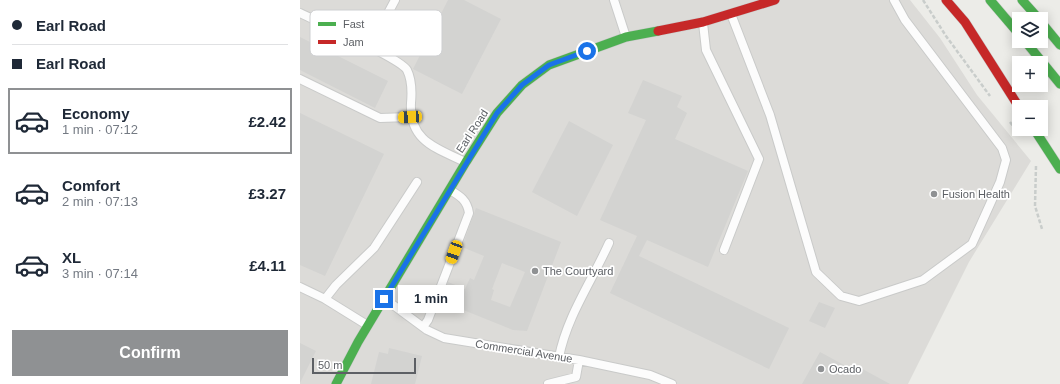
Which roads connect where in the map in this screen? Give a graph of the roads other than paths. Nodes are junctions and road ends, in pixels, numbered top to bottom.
1 (395, 0) edge
2 (614, 0) edge
3 (775, 0) edge
4 (894, 0) edge
5 (946, 0) edge
6 (990, 0) edge
7 (1022, 0) edge
8 (390, 10) edge
9 (1033, 12) edge
10 (300, 13) edge
11 (730, 14) junction
12 (310, 18) edge
13 (703, 22) junction
14 (1012, 26) edge
15 (1048, 30) edge
16 (626, 37) junction
17 (1060, 45) edge
18 (1031, 48) edge
19 (388, 56) edge
20 (300, 79) edge
21 (1060, 84) edge
22 (1015, 100) edge
23 (410, 117) junction
24 (1039, 136) edge
25 (466, 162) junction
26 (1060, 168) edge
27 (417, 182) dead end
28 (449, 190) junction
29 (609, 243) dead end
30 (724, 250) dead end
31 (300, 287) edge
32 (325, 299) junction
33 (384, 299) junction
34 (368, 326) junction
35 (423, 327) junction
36 (558, 357) junction
37 (580, 360) junction
38 (336, 384) edge
39 (548, 384) edge
40 (672, 384) edge

1 - 8 lane
2 - 16 lane
3 - 11 main road, Earl Road
4 - 11 lane
5 - 22 main road
6 - 14 main road
7 - 9 main road
10 - 12 lane
11 - 13 main road, Earl Road
13 - 16 main road, Earl Road
13 - 30 lane
15 - 17 main road
16 - 25 main road, Earl Road
18 - 21 main road
19 - 23 lane
20 - 23 lane
23 - 25 lane
24 - 26 main road
25 - 28 main road, Earl Road
27 - 32 lane
28 - 33 main road, Earl Road
28 - 35 lane
29 - 36 lane
31 - 32 lane
32 - 34 lane
33 - 34 main road, Earl Road
33 - 35 lane, Commercial Avenue
34 - 38 main road, Earl Road
35 - 36 lane, Commercial Avenue
36 - 37 lane, Commercial Avenue
37 - 39 lane
37 - 40 lane, Commercial Avenue

